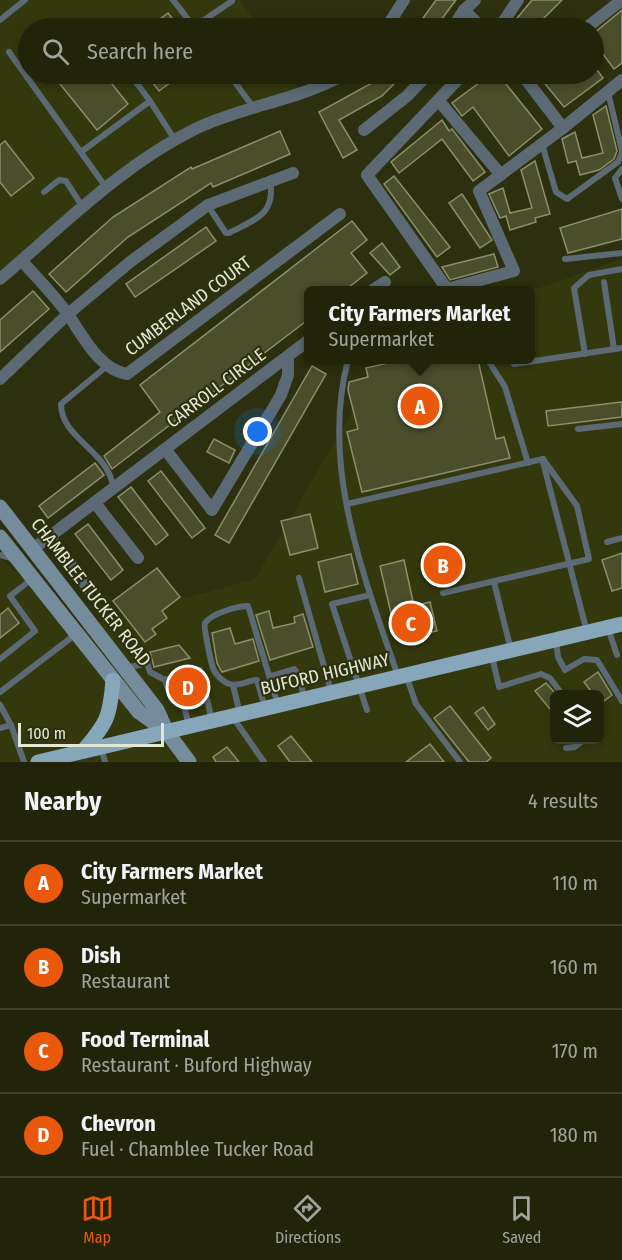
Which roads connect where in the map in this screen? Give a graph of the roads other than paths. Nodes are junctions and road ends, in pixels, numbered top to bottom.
1 (25, 0) edge
2 (173, 0) edge
3 (232, 0) edge
4 (404, 0) edge
5 (475, 0) edge
6 (518, 0) edge
7 (622, 0) edge
8 (464, 10) junction
9 (187, 18) edge
10 (208, 18) edge
11 (392, 18) edge
12 (459, 18) edge
13 (472, 18) edge
14 (506, 18) edge
15 (599, 18) edge
16 (0, 20) edge
17 (9, 52) dead end
18 (18, 64) edge
19 (622, 80) edge
20 (32, 84) edge
21 (138, 84) edge
22 (237, 84) edge
23 (324, 84) edge
24 (418, 84) edge
25 (454, 84) edge
26 (531, 84) edge
27 (608, 91) junction
28 (150, 100) junction
29 (439, 101) junction
30 (254, 107) junction
31 (563, 128) junction
32 (364, 130) dead end
33 (175, 141) junction
34 (542, 144) junction
35 (81, 152) junction
36 (622, 152) edge
37 (622, 169) edge
38 (293, 172) dead end
39 (501, 175) junction
40 (270, 181) junction
41 (105, 186) junction
42 (44, 192) dead end
43 (622, 199) edge
44 (208, 205) junction
45 (83, 207) junction
46 (340, 214) dead end
47 (622, 253) edge
48 (565, 259) dead end
49 (21, 261) junction
50 (622, 269) edge
51 (0, 279) edge
52 (385, 282) dead end
53 (604, 282) dead end
54 (380, 286) edge
55 (445, 286) edge
56 (458, 286) edge
57 (68, 314) junction
58 (304, 344) edge
59 (622, 348) edge
60 (614, 349) junction
61 (585, 354) junction
62 (288, 356) junction
63 (535, 361) edge
64 (347, 364) edge
65 (491, 364) edge
66 (107, 366) junction
67 (0, 379) edge
68 (622, 424) edge
69 (578, 429) dead end
70 (165, 449) junction
71 (543, 459) junction
72 (528, 463) junction
73 (114, 489) junction
74 (95, 503) junction
75 (347, 504) junction
76 (0, 507) edge
77 (0, 537) edge
78 (50, 537) junction
79 (622, 538) edge
80 (607, 542) dead end
81 (33, 549) junction
82 (0, 555) edge
83 (138, 558) dead end
84 (19, 561) junction
85 (569, 565) junction
86 (33, 578) junction
87 (299, 578) dead end
88 (494, 582) junction
89 (443, 593) dead end
90 (370, 595) junction
91 (95, 597) dead end
92 (615, 626) edge
93 (76, 633) junction
94 (587, 633) junction
95 (556, 640) junction
96 (511, 650) junction
97 (492, 655) junction
98 (617, 655) dead end
99 (0, 659) edge
100 (125, 668) junction
101 (271, 676) junction
102 (402, 676) junction
103 (202, 677) dead end
104 (113, 680) junction
105 (165, 680) junction
106 (232, 686) junction
107 (357, 686) junction
108 (559, 690) edge
109 (0, 692) edge
110 (332, 692) junction
111 (183, 696) junction
112 (304, 698) junction
113 (622, 701) edge
114 (0, 705) edge
115 (271, 706) junction
116 (367, 710) dead end
117 (236, 715) junction
118 (212, 721) junction
119 (11, 725) junction
120 (189, 727) junction
121 (0, 728) edge
122 (167, 732) junction
123 (579, 744) edge
124 (566, 748) dead end
125 (103, 754) edge
126 (75, 756) edge
127 (188, 761) edge
128 (24, 762) edge
129 (38, 762) edge
130 (264, 762) edge
131 (460, 762) edge

1 - 16 lane
2 - 9 lane
3 - 10 lane
4 - 11 street
5 - 8 street
6 - 14 street
7 - 15 street
8 - 12 street
8 - 13 street
17 - 18 lane
19 - 27 street
20 - 35 lane
21 - 28 lane
22 - 30 lane
23 - 30 street
24 - 32 street
25 - 29 street
26 - 31 street
27 - 31 street
27 - 36 lane
28 - 33 lane
28 - 35 lane
29 - 39 street
29 - 55 street
30 - 33 street
31 - 34 street
33 - 41 street
34 - 36 lane
34 - 39 street
35 - 41 lane
37 - 43 lane
38 - 40 street
39 - 56 street
40 - 44 street
40 - 44 lane
41 - 45 street
42 - 45 lane
44 - 57 street
45 - 49 street
46 - 66 street, CUMBERLAND COURT
47 - 48 lane
49 - 51 street
49 - 57 street, CUMBERLAND COURT
50 - 61 lane
52 - 54 street
53 - 60 lane
57 - 66 street, CUMBERLAND COURT
57 - 67 street
58 - 62 street, CARROLL CIRCLE
59 - 60 lane
60 - 61 lane
61 - 63 lane
62 - 70 street, CARROLL CIRCLE
62 - 70 street, CARROLL CIRCLE
64 - 75 lane
65 - 72 lane
66 - 73 lane
68 - 69 lane
70 - 73 street, CARROLL CIRCLE
71 - 72 lane
71 - 85 lane
71 - 85 lane
72 - 75 lane
73 - 74 street, CARROLL CIRCLE
74 - 78 street, CARROLL CIRCLE
74 - 83 street
75 - 90 lane
76 - 81 main road, CHAMBLEE TUCKER ROAD
77 - 84 main road, CHAMBLEE TUCKER ROAD
78 - 81 street, CARROLL CIRCLE
78 - 91 street
79 - 80 lane
81 - 100 main road, CHAMBLEE TUCKER ROAD
82 - 84 lane
84 - 86 main road, CHAMBLEE TUCKER ROAD
85 - 88 lane
85 - 94 lane
86 - 93 main road, CHAMBLEE TUCKER ROAD
86 - 99 lane
87 - 110 lane
88 - 89 lane
88 - 96 lane
90 - 102 lane
90 - 107 lane
92 - 94 main road, BUFORD HIGHWAY
92 - 98 lane
93 - 104 main road, CHAMBLEE TUCKER ROAD
93 - 109 lane
94 - 95 main road, BUFORD HIGHWAY
95 - 96 main road, BUFORD HIGHWAY
95 - 113 lane
96 - 97 main road, BUFORD HIGHWAY
97 - 102 main road, BUFORD HIGHWAY
97 - 108 lane
100 - 105 lane
100 - 122 main road, CHAMBLEE TUCKER ROAD
101 - 106 lane
101 - 112 lane
101 - 115 lane
102 - 107 main road, BUFORD HIGHWAY
102 - 131 lane
103 - 105 lane
104 - 122 main road, CHAMBLEE TUCKER ROAD
104 - 126 main road
105 - 111 lane
106 - 115 lane
106 - 117 lane
107 - 110 main road, BUFORD HIGHWAY
107 - 116 lane
110 - 112 main road, BUFORD HIGHWAY
111 - 118 lane
111 - 120 lane
112 - 115 main road, BUFORD HIGHWAY
114 - 119 lane
115 - 117 main road, BUFORD HIGHWAY
117 - 118 main road, BUFORD HIGHWAY
117 - 130 lane
118 - 120 main road, BUFORD HIGHWAY
119 - 121 lane
119 - 128 lane
120 - 122 main road, BUFORD HIGHWAY
122 - 125 main road, BUFORD HIGHWAY
122 - 127 main road, CHAMBLEE TUCKER ROAD
123 - 124 lane
125 - 126 main road, BUFORD HIGHWAY
126 - 129 main road, BUFORD HIGHWAY

